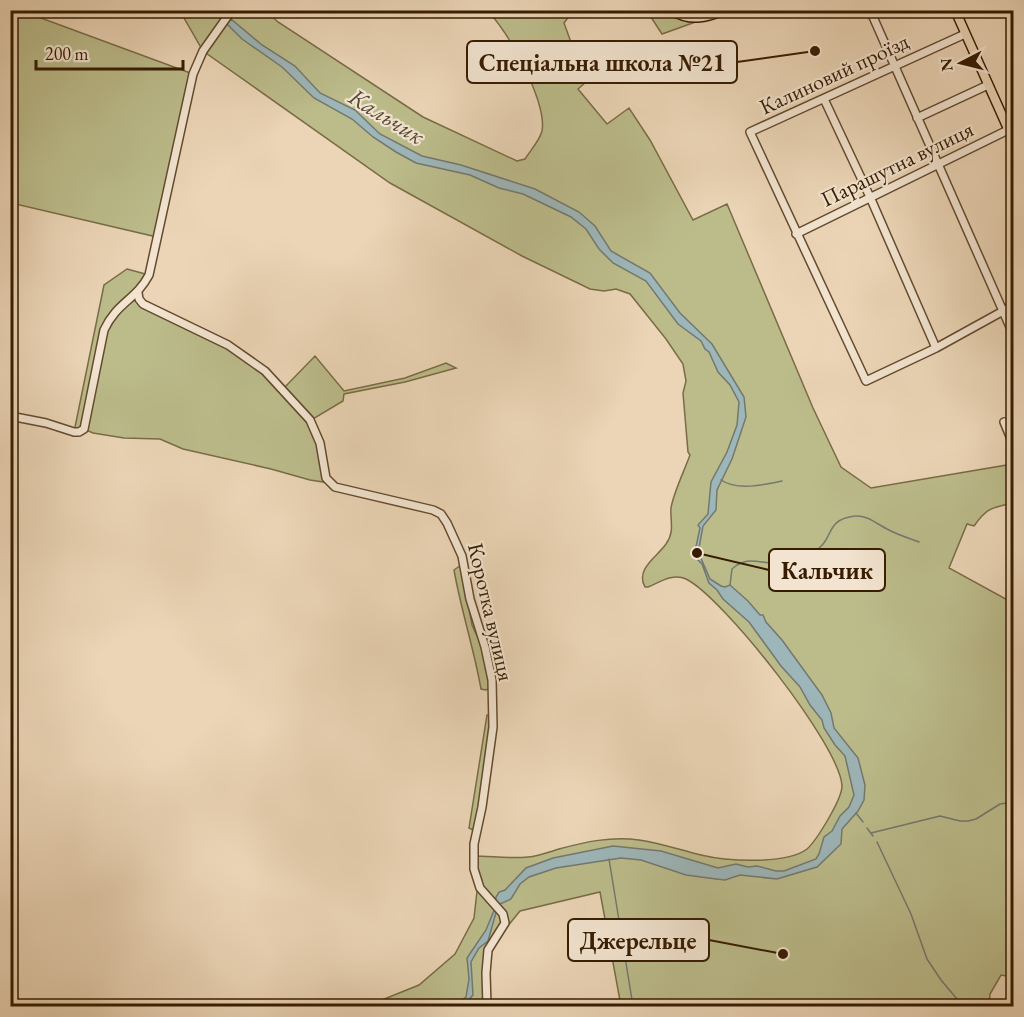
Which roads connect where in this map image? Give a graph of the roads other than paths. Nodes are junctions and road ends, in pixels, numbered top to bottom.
1 (671, 10) edge
2 (726, 10) edge
3 (880, 10) edge
4 (955, 10) edge
5 (232, 12) edge
6 (870, 13) edge
7 (965, 34) junction
8 (893, 67) junction
9 (988, 86) junction
10 (824, 99) junction
11 (917, 118) junction
12 (1011, 128) edge
13 (1014, 142) edge
14 (937, 164) junction
15 (870, 197) junction
16 (796, 234) junction
17 (138, 293) junction
18 (1014, 305) edge
19 (1002, 311) junction
20 (1014, 336) edge
21 (936, 348) junction
22 (10, 416) edge
23 (1004, 422) dead end
24 (1014, 446) edge
25 (487, 1006) edge

1 - 2 main road
3 - 6 street
4 - 7 main road
5 - 17 street
6 - 8 street
7 - 8 street, Калиновий проїзд
7 - 9 main road
8 - 10 street, Калиновий проїзд
8 - 11 street
9 - 11 street
9 - 12 main road
10 - 15 street
10 - 16 street, Калиновий проїзд
11 - 14 street
12 - 13 main road
12 - 14 street, Парашутна вулиця
14 - 15 street, Парашутна вулиця
14 - 19 street
15 - 16 street, Парашутна вулиця
15 - 21 street
16 - 21 street
17 - 22 street
17 - 25 street, Коротка вулиця
18 - 19 street
19 - 20 street
19 - 21 street
23 - 24 street

